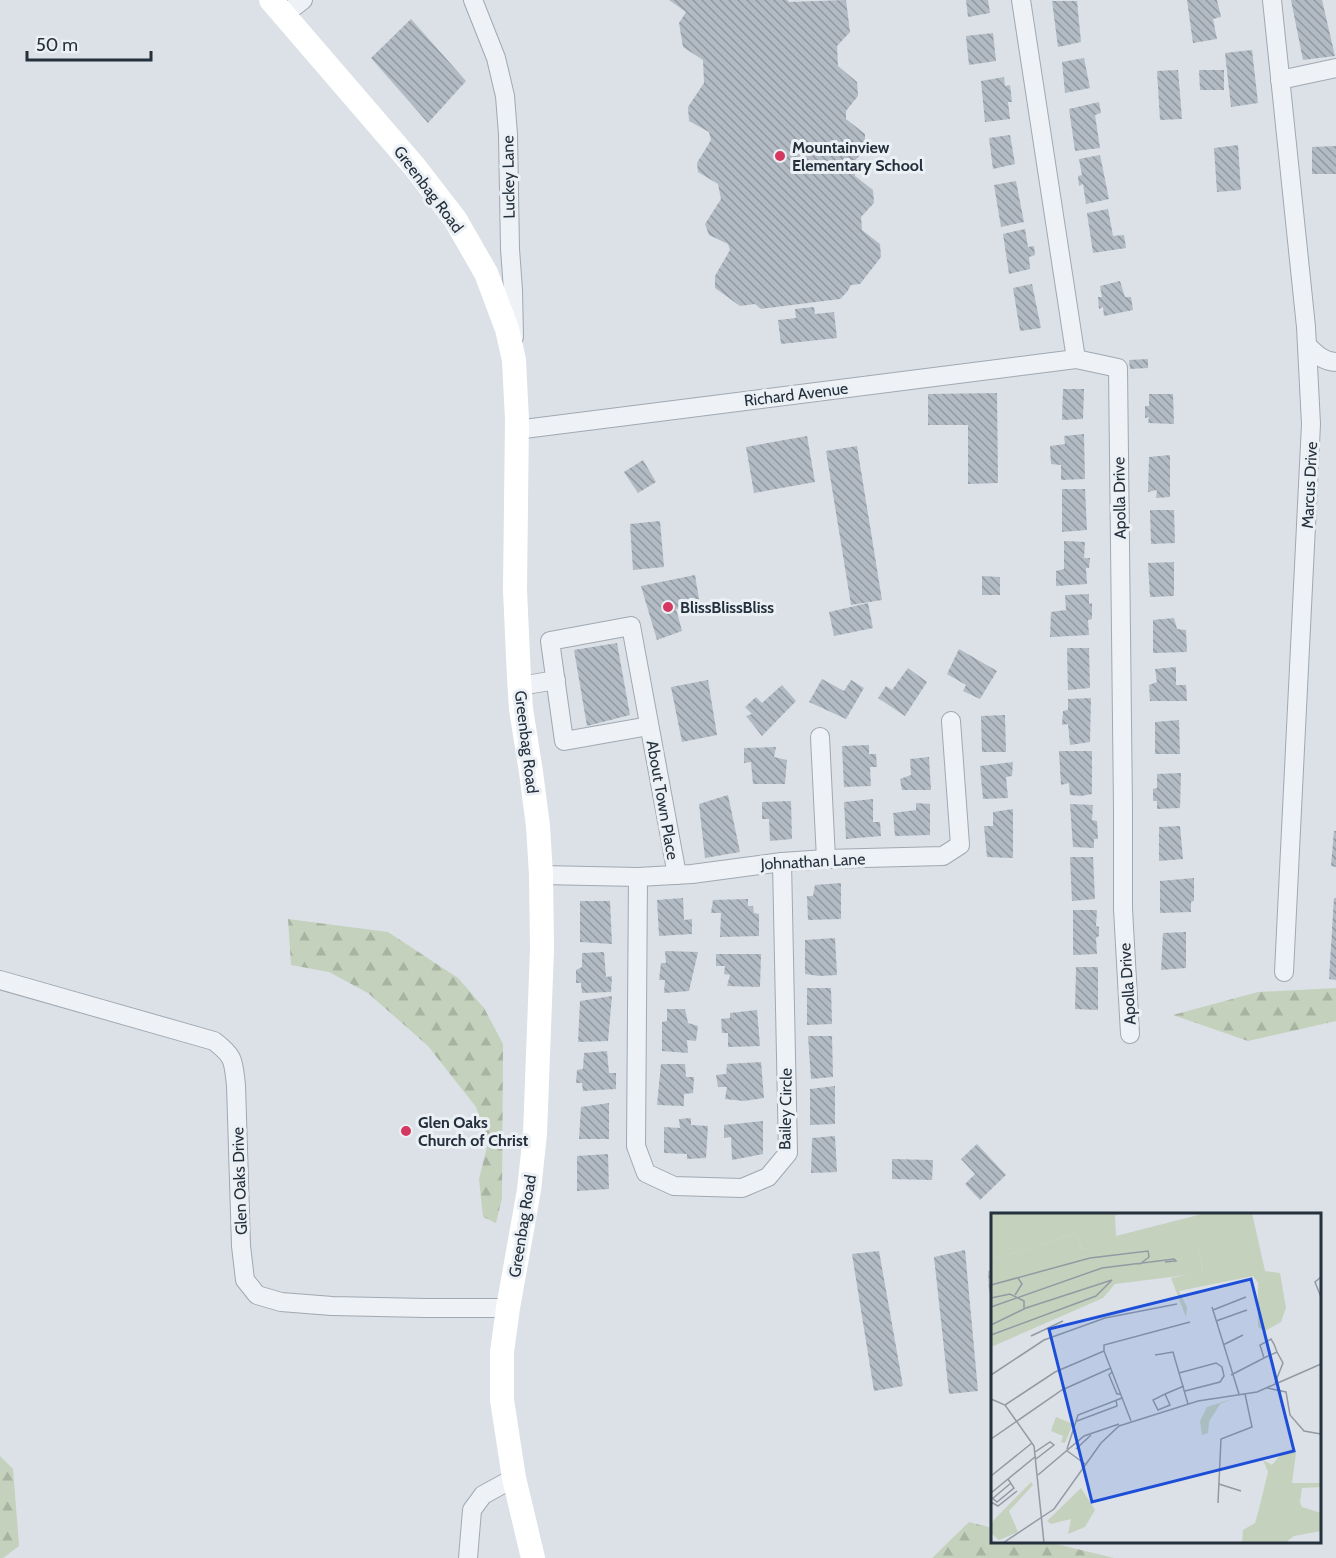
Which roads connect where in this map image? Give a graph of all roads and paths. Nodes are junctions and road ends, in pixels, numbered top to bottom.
1 (303, 0) edge
2 (472, 0) edge
3 (1021, 0) edge
4 (1272, 0) edge
5 (278, 8) edge
6 (1336, 68) edge
7 (1280, 80) junction
8 (1308, 346) junction
9 (1076, 359) junction
10 (514, 360) junction
11 (1336, 362) edge
12 (516, 430) junction
13 (556, 680) junction
14 (520, 686) junction
15 (951, 721) dead end
16 (649, 726) junction
17 (820, 737) dead end
18 (826, 859) junction
19 (782, 862) junction
20 (541, 875) junction
21 (677, 875) junction
22 (638, 877) junction
23 (1284, 972) dead end
24 (0, 980) edge
25 (1131, 1034) dead end
26 (508, 1308) junction
27 (514, 1478) junction
28 (468, 1558) edge
29 (533, 1558) edge

1 - 5 street
2 - 10 street, Luckey Lane
3 - 9 street
4 - 7 street, Marcus Drive
5 - 10 main road, Greenbag Road
6 - 7 street
7 - 8 street, Marcus Drive
8 - 11 street
8 - 23 street, Marcus Drive
9 - 12 street, Richard Avenue
9 - 25 street, Apolla Drive
10 - 12 main road, Greenbag Road
12 - 14 main road, Greenbag Road
13 - 14 street
13 - 16 street, About Town Place
13 - 16 street, About Town Place
14 - 20 main road, Greenbag Road
15 - 18 street, Johnathan Lane
16 - 21 street, About Town Place
17 - 18 street
18 - 19 street, Johnathan Lane
19 - 21 street, Johnathan Lane
19 - 22 street, Bailey Circle
20 - 22 street, Johnathan Lane
20 - 26 main road, Greenbag Road
21 - 22 street, Johnathan Lane
24 - 26 street, Glen Oaks Drive
26 - 27 main road, Greenbag Road
27 - 28 street
27 - 29 main road, Greenbag Road

